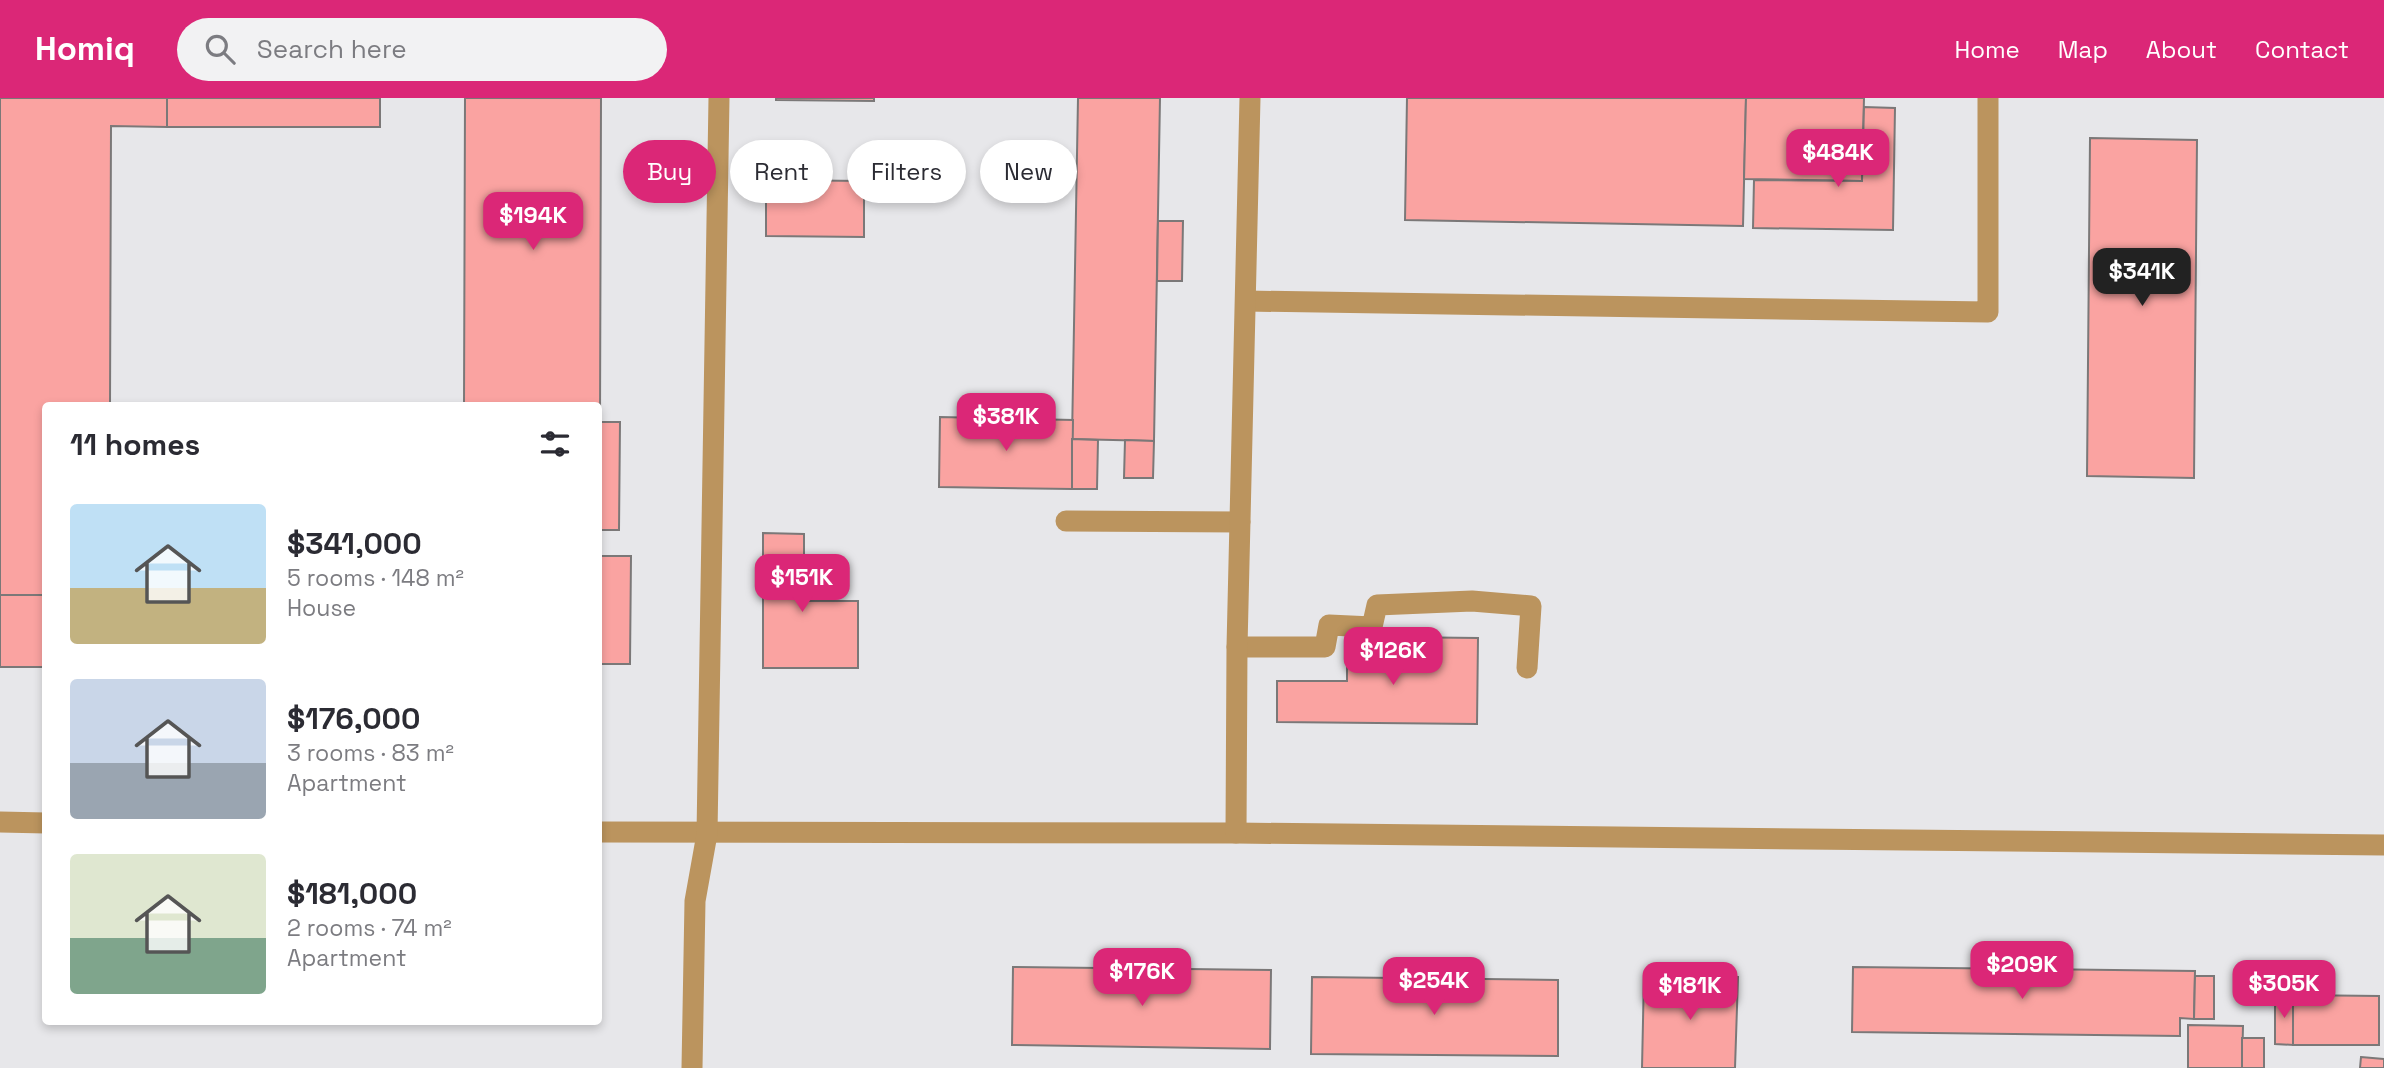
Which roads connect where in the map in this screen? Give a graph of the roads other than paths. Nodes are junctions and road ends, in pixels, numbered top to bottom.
1 (719, 98) edge
2 (1250, 98) edge
3 (1988, 98) edge
4 (1246, 300) junction
5 (1066, 522) dead end
6 (1240, 522) junction
7 (1237, 647) junction
8 (1527, 668) dead end
9 (0, 822) edge
10 (42, 823) edge
11 (602, 832) edge
12 (1236, 833) junction
13 (707, 834) junction
14 (2384, 845) edge
15 (692, 1068) edge

1 - 13 street
2 - 4 street
3 - 4 street
4 - 6 street
5 - 6 street
6 - 7 street
7 - 8 street
7 - 12 street
9 - 10 street
11 - 13 street
12 - 13 street
12 - 14 street
13 - 15 street

